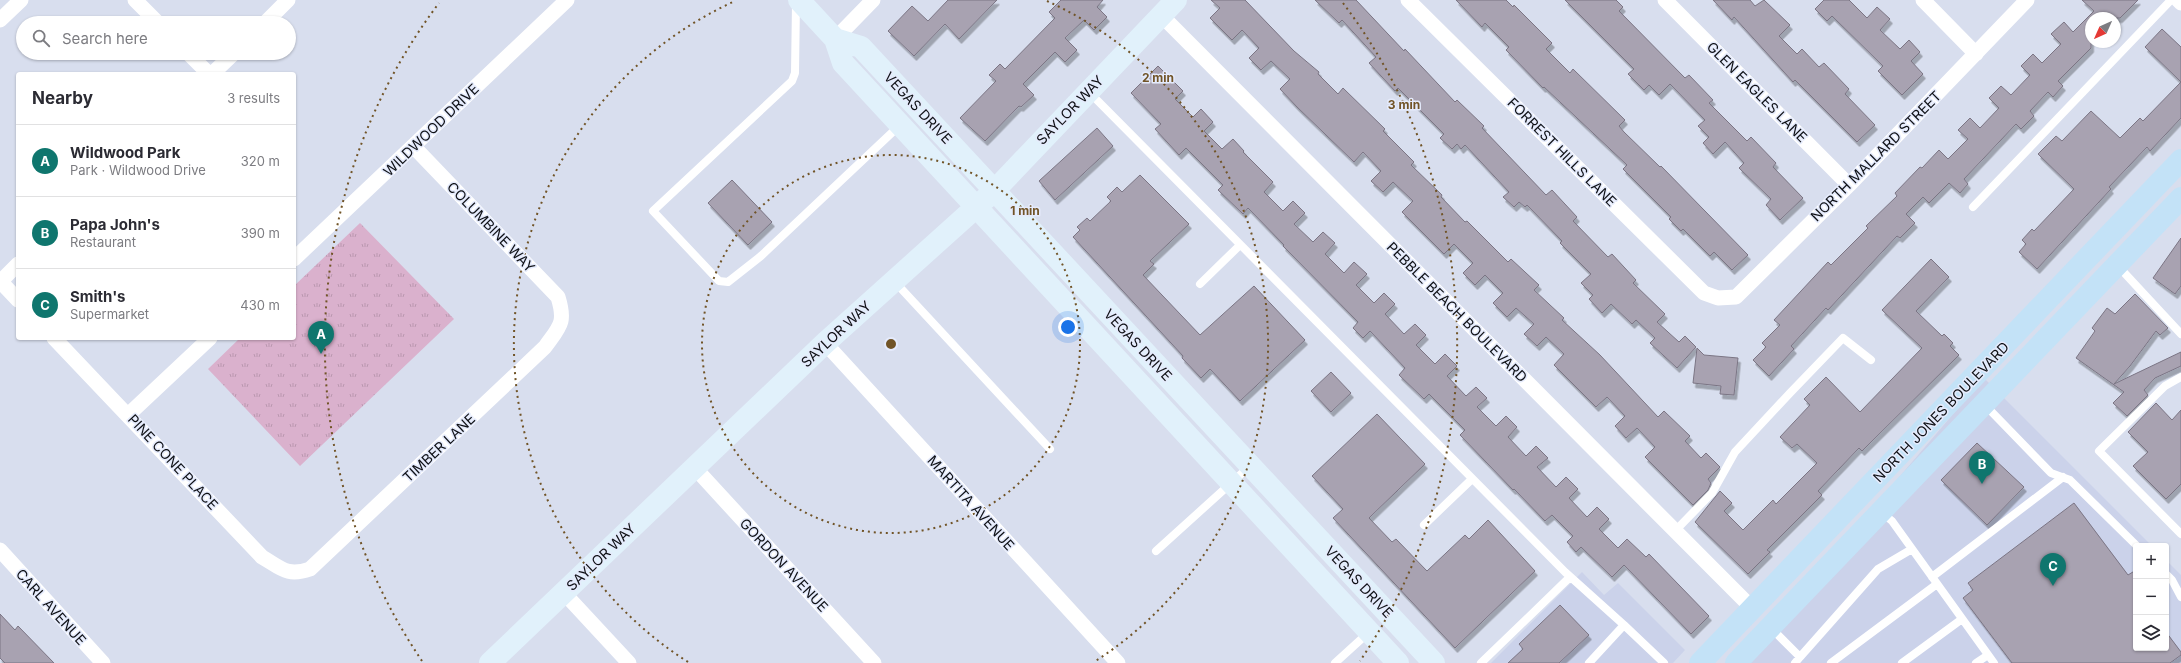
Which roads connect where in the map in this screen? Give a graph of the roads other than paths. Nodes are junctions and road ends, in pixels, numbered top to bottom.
1 (21, 0) edge
2 (135, 0) edge
3 (288, 0) edge
4 (567, 0) edge
5 (798, 0) edge
6 (874, 0) edge
7 (1408, 0) edge
8 (1665, 0) edge
9 (1923, 0) edge
10 (2027, 0) edge
11 (2171, 0) edge
12 (2178, 0) edge
13 (2181, 3) edge
14 (1169, 8) edge
15 (151, 16) edge
16 (272, 16) edge
17 (0, 20) edge
18 (835, 39) junction
19 (1976, 54) junction
20 (196, 60) edge
21 (226, 60) edge
22 (209, 72) edge
23 (213, 72) edge
24 (1088, 91) junction
25 (900, 125) junction
26 (414, 147) junction
27 (2181, 160) edge
28 (1849, 184) junction
29 (994, 190) junction
30 (2181, 198) edge
31 (1973, 207) dead end
32 (976, 208) junction
33 (1240, 245) junction
34 (296, 257) edge
35 (2117, 265) junction
36 (16, 266) edge
37 (894, 281) junction
38 (0, 282) edge
39 (1200, 284) dead end
40 (16, 298) edge
41 (1718, 298) joint
42 (562, 310) joint
43 (2181, 334) edge
44 (56, 340) edge
45 (208, 340) edge
46 (825, 343) junction
47 (1871, 360) dead end
48 (2181, 377) edge
49 (1984, 404) junction
50 (128, 415) junction
51 (1050, 449) dead end
52 (1250, 465) junction
53 (695, 468) junction
54 (2063, 477) junction
55 (1472, 479) junction
56 (1231, 483) junction
57 (1863, 493) junction
58 (1881, 512) junction
59 (1424, 526) dead end
60 (1675, 531) junction
61 (2181, 534) edge
62 (2134, 543) edge
63 (1912, 549) junction
64 (1156, 551) dead end
65 (3, 560) edge
66 (299, 573) joint
67 (1570, 577) junction
68 (2169, 577) edge
69 (1935, 580) junction
70 (564, 593) junction
71 (2181, 597) edge
72 (1753, 609) junction
73 (1962, 618) junction
74 (1624, 625) junction
75 (1770, 627) junction
76 (1370, 632) junction
77 (1988, 655) junction
78 (1797, 660) edge
79 (1659, 661) edge
80 (103, 663) edge
81 (490, 663) edge
82 (629, 663) edge
83 (874, 663) edge
84 (1118, 663) edge
85 (1335, 663) edge
86 (1398, 663) edge
87 (1434, 663) edge
88 (1481, 663) edge
89 (1590, 663) edge
90 (1700, 663) edge
91 (1732, 663) edge
92 (1736, 663) edge
93 (1831, 663) edge
94 (1902, 663) edge
95 (1976, 663) edge
96 (1994, 663) edge

1 - 17 street
2 - 15 street
3 - 16 street
4 - 26 street, WILDWOOD DRIVE
5 - 18 main road, VEGAS DRIVE
5 - 25 lane
6 - 18 street
7 - 41 street, FORREST HILLS LANE
8 - 28 street, GLEN EAGLES LANE
9 - 19 street
10 - 19 street, NORTH MALLARD STREET
11 - 31 lane
12 - 13 street
14 - 24 main road, SAYLOR WAY
14 - 60 street, PEBBLE BEACH BOULEVARD
18 - 25 main road, VEGAS DRIVE
18 - 29 main road, VEGAS DRIVE
19 - 28 street, NORTH MALLARD STREET
20 - 22 street
21 - 23 street
24 - 29 main road, SAYLOR WAY
24 - 33 lane
25 - 32 main road, VEGAS DRIVE
26 - 34 street, WILDWOOD DRIVE
26 - 42 street, COLUMBINE WAY
27 - 57 main road, NORTH JONES BOULEVARD
28 - 41 street, NORTH MALLARD STREET
29 - 32 main road, SAYLOR WAY
29 - 52 main road, VEGAS DRIVE
30 - 35 main road, NORTH JONES BOULEVARD
32 - 37 main road, SAYLOR WAY
32 - 56 main road, VEGAS DRIVE
33 - 39 lane
33 - 55 lane
35 - 43 lane
35 - 49 main road, NORTH JONES BOULEVARD
36 - 38 street
37 - 46 main road, SAYLOR WAY
37 - 51 lane
38 - 40 street
42 - 66 street, TIMBER LANE
44 - 50 street, PINE CONE PLACE
45 - 50 street
46 - 53 main road, SAYLOR WAY
46 - 84 street, MARTITA AVENUE
47 - 60 lane
48 - 61 lane
49 - 54 lane
49 - 58 main road, NORTH JONES BOULEVARD
50 - 66 street, PINE CONE PLACE
52 - 56 lane
52 - 87 main road, VEGAS DRIVE
53 - 70 main road, SAYLOR WAY
53 - 83 street, GORDON AVENUE
54 - 62 lane
54 - 69 lane
55 - 59 lane
55 - 67 lane
56 - 64 lane
56 - 76 main road, VEGAS DRIVE
57 - 58 main road
57 - 72 main road, NORTH JONES BOULEVARD
58 - 63 lane
58 - 75 main road, NORTH JONES BOULEVARD
60 - 72 street, PEBBLE BEACH BOULEVARD
63 - 69 lane
63 - 78 lane
65 - 80 street, CARL AVENUE
67 - 74 lane
67 - 88 lane
68 - 71 lane
69 - 73 lane
69 - 93 lane
70 - 81 main road, SAYLOR WAY
70 - 82 street
72 - 90 main road, NORTH JONES BOULEVARD
72 - 91 main road
73 - 77 lane
73 - 94 lane
74 - 79 lane
74 - 89 lane
75 - 78 lane
75 - 92 main road, NORTH JONES BOULEVARD
76 - 85 lane
76 - 86 main road, VEGAS DRIVE
77 - 95 lane
77 - 96 lane

